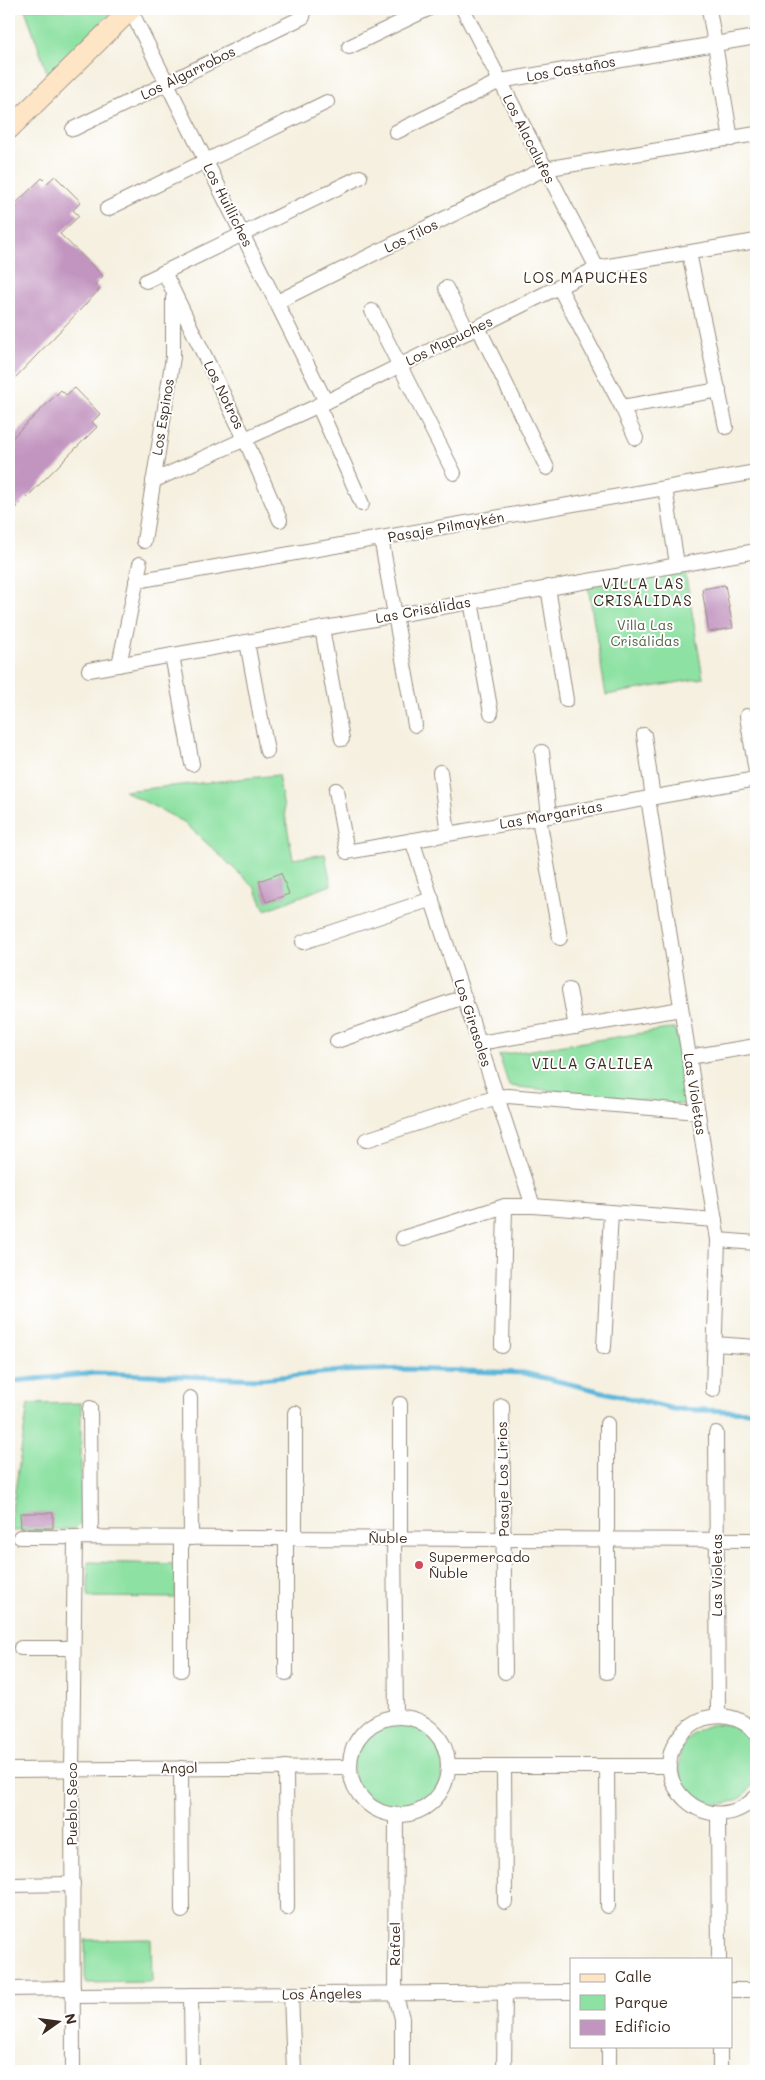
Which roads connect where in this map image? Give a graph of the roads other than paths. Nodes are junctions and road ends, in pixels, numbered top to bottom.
1 (130, 9) edge
2 (428, 9) edge
3 (463, 9) edge
4 (709, 9) edge
5 (303, 17) dead end
6 (756, 37) edge
7 (715, 44) junction
8 (349, 46) dead end
9 (500, 81) junction
10 (167, 83) junction
11 (327, 102) dead end
12 (73, 129) dead end
13 (9, 130) edge
14 (396, 132) dead end
15 (756, 134) edge
16 (731, 139) junction
17 (206, 161) junction
18 (544, 169) junction
19 (360, 177) dead end
20 (107, 209) dead end
21 (242, 234) junction
22 (756, 241) edge
23 (689, 252) junction
24 (597, 268) junction
25 (164, 272) junction
26 (146, 280) dead end
27 (559, 287) junction
28 (446, 288) dead end
29 (172, 292) junction
30 (277, 302) junction
31 (372, 311) dead end
32 (473, 329) junction
33 (400, 365) junction
34 (719, 390) junction
35 (322, 404) junction
36 (622, 407) junction
37 (726, 427) dead end
38 (636, 438) dead end
39 (246, 439) junction
40 (547, 468) dead end
41 (756, 472) edge
42 (454, 473) dead end
43 (154, 481) junction
44 (665, 488) junction
45 (362, 504) dead end
46 (280, 520) dead end
47 (381, 538) junction
48 (144, 541) dead end
49 (756, 551) edge
50 (140, 564) dead end
51 (677, 564) junction
52 (136, 581) junction
53 (548, 588) junction
54 (472, 601) junction
55 (396, 615) junction
56 (322, 628) junction
57 (247, 642) junction
58 (172, 655) junction
59 (119, 664) junction
60 (89, 670) dead end
61 (566, 700) dead end
62 (490, 713) dead end
63 (747, 716) dead end
64 (415, 725) dead end
65 (644, 735) dead end
66 (342, 739) dead end
67 (267, 751) dead end
68 (542, 752) dead end
69 (192, 764) dead end
70 (440, 772) dead end
71 (756, 772) edge
72 (756, 779) edge
73 (336, 790) dead end
74 (650, 798) junction
75 (544, 817) junction
76 (448, 834) junction
77 (412, 840) junction
78 (432, 899) junction
79 (560, 938) dead end
80 (303, 942) dead end
81 (569, 990) dead end
82 (464, 997) junction
83 (681, 1010) junction
84 (576, 1027) junction
85 (337, 1041) dead end
86 (479, 1043) junction
87 (756, 1046) edge
88 (689, 1057) junction
89 (497, 1098) junction
90 (698, 1112) junction
91 (366, 1140) dead end
92 (505, 1206) junction
93 (533, 1206) junction
94 (610, 1212) junction
95 (715, 1220) junction
96 (403, 1238) dead end
97 (718, 1240) junction
98 (756, 1243) edge
99 (715, 1344) junction
100 (502, 1346) dead end
101 (604, 1347) dead end
102 (756, 1347) edge
103 (713, 1390) dead end
104 (190, 1398) dead end
105 (400, 1404) dead end
106 (502, 1406) dead end
107 (90, 1408) dead end
108 (295, 1413) dead end
109 (607, 1424) dead end
110 (716, 1433) dead end
111 (20, 1537) dead end
112 (75, 1537) junction
113 (91, 1537) junction
114 (186, 1538) junction
115 (290, 1538) junction
116 (397, 1538) junction
117 (504, 1538) junction
118 (607, 1539) junction
119 (717, 1539) junction
120 (756, 1540) edge
121 (21, 1648) dead end
122 (73, 1648) junction
123 (181, 1670) dead end
124 (505, 1672) dead end
125 (608, 1672) dead end
126 (286, 1674) dead end
127 (396, 1716) junction
128 (718, 1716) junction
129 (756, 1733) edge
130 (348, 1766) junction
131 (448, 1766) junction
132 (504, 1766) junction
133 (607, 1766) junction
134 (670, 1766) junction
135 (286, 1767) junction
136 (181, 1768) junction
137 (9, 1770) edge
138 (72, 1770) junction
139 (756, 1797) edge
140 (718, 1814) junction
141 (396, 1816) junction
142 (72, 1884) junction
143 (11, 1885) dead end
144 (505, 1902) dead end
145 (608, 1906) dead end
146 (287, 1908) dead end
147 (182, 1911) dead end
148 (719, 1958) edge
149 (9, 1989) edge
150 (732, 1990) edge
151 (756, 1990) edge
152 (73, 1992) junction
153 (505, 1992) junction
154 (570, 1992) edge
155 (395, 1993) junction
156 (291, 1994) junction
157 (191, 1995) junction
158 (609, 2048) edge
159 (720, 2048) edge
160 (73, 2071) edge
161 (192, 2071) edge
162 (294, 2071) edge
163 (402, 2071) edge
164 (504, 2071) edge
165 (609, 2071) edge
166 (720, 2071) edge

1 - 10 street, Los Huilliches
1 - 13 main road
2 - 8 street
3 - 9 street, Los Alacalufes
4 - 7 street
5 - 10 street, Los Algarrobos
6 - 7 street, Los Castaños
7 - 9 street, Los Castaños
7 - 16 street
9 - 14 street, Los Castaños
9 - 18 street, Los Alacalufes
10 - 12 street, Los Algarrobos
10 - 17 street, Los Huilliches
11 - 17 street
15 - 16 street, Los Tilos
16 - 18 street, Los Tilos
17 - 20 street
17 - 21 street, Los Huilliches
18 - 24 street, Los Alacalufes
18 - 30 street, Los Tilos
19 - 21 street
21 - 25 street
21 - 30 street, Los Huilliches
22 - 23 street, Los Mapuches
23 - 24 street, Los Mapuches
23 - 34 street
24 - 27 street, Los Mapuches
25 - 26 street
25 - 29 street, Los Notros
27 - 32 street, Los Mapuches
27 - 36 street
28 - 32 street
29 - 39 street, Los Notros
29 - 43 street, Los Espinos
30 - 35 street, Los Huilliches
31 - 33 street
32 - 33 street, Los Mapuches
32 - 40 street
33 - 35 street, Los Mapuches
33 - 42 street
34 - 36 street
34 - 37 street
35 - 39 street, Los Mapuches
35 - 45 street, Los Huilliches
36 - 38 street
39 - 43 street, Los Mapuches
39 - 46 street, Los Notros
41 - 44 street, Pasaje Pilmaykén
43 - 48 street, Los Espinos
44 - 47 street, Pasaje Pilmaykén
44 - 51 street
47 - 52 street, Pasaje Pilmaykén
47 - 55 street
49 - 51 street, Las Crisálidas
50 - 52 street
51 - 53 street, Las Crisálidas
52 - 59 street
53 - 54 street, Las Crisálidas
53 - 61 street
54 - 55 street, Las Crisálidas
54 - 62 street
55 - 56 street, Las Crisálidas
55 - 64 street
56 - 57 street, Las Crisálidas
56 - 66 street
57 - 58 street, Las Crisálidas
57 - 67 street
58 - 59 street, Las Crisálidas
58 - 69 street
59 - 60 street, Las Crisálidas
63 - 71 street
65 - 74 street, Las Violetas
68 - 75 street
70 - 76 street
72 - 74 street, Las Margaritas
73 - 77 street, Las Margaritas
74 - 75 street, Las Margaritas
74 - 83 street, Las Violetas
75 - 76 street, Las Margaritas
75 - 79 street
76 - 77 street, Las Margaritas
77 - 78 street, Los Girasoles
78 - 80 street
78 - 82 street, Los Girasoles
81 - 84 street
82 - 85 street
82 - 86 street, Los Girasoles
83 - 84 street
83 - 88 street, Las Violetas
84 - 86 street
86 - 89 street, Los Girasoles
87 - 88 street
88 - 90 street, Las Violetas
89 - 90 street
89 - 91 street
89 - 93 street, Los Girasoles
90 - 95 street, Las Violetas
92 - 93 street
92 - 96 street
92 - 100 street
93 - 94 street
94 - 95 street
94 - 101 street
95 - 97 street, Las Violetas
97 - 98 street
97 - 99 street, Las Violetas
99 - 102 street
99 - 103 street, Las Violetas
104 - 114 street
105 - 116 street
106 - 117 street, Pasaje Los Lirios
107 - 113 street
108 - 115 street
109 - 118 street
110 - 119 street, Las Violetas
111 - 112 street, Ñuble
112 - 113 street, Ñuble
112 - 122 street, Pueblo Seco
113 - 114 street, Ñuble
114 - 115 street, Ñuble
114 - 123 street
115 - 116 street, Ñuble
115 - 126 street
116 - 117 street, Ñuble
116 - 127 street
117 - 118 street, Ñuble
117 - 124 street, Pasaje Los Lirios
118 - 119 street, Ñuble
118 - 125 street
119 - 120 street, Ñuble
119 - 128 street, Las Violetas
121 - 122 street
122 - 138 street, Pueblo Seco
127 - 130 street
127 - 131 street
128 - 129 street
128 - 134 street
130 - 135 street, Angol
130 - 141 street
131 - 132 street
131 - 141 street
132 - 133 street
132 - 144 street
133 - 134 street
133 - 145 street
134 - 140 street
135 - 136 street, Angol
135 - 146 street
136 - 138 street, Angol
136 - 147 street
137 - 138 street, Angol
138 - 142 street, Pueblo Seco
139 - 140 street
140 - 148 street
141 - 155 street, Rafael
142 - 143 street
142 - 152 street, Pueblo Seco
149 - 152 street, Los Ángeles
150 - 151 street
152 - 157 street, Los Ángeles
152 - 160 street, Pueblo Seco
153 - 154 street, Los Ángeles
153 - 155 street, Los Ángeles
153 - 164 street
155 - 156 street, Los Ángeles
155 - 163 street, Rafael
156 - 157 street, Los Ángeles
156 - 162 street
157 - 161 street
158 - 165 street
159 - 166 street

